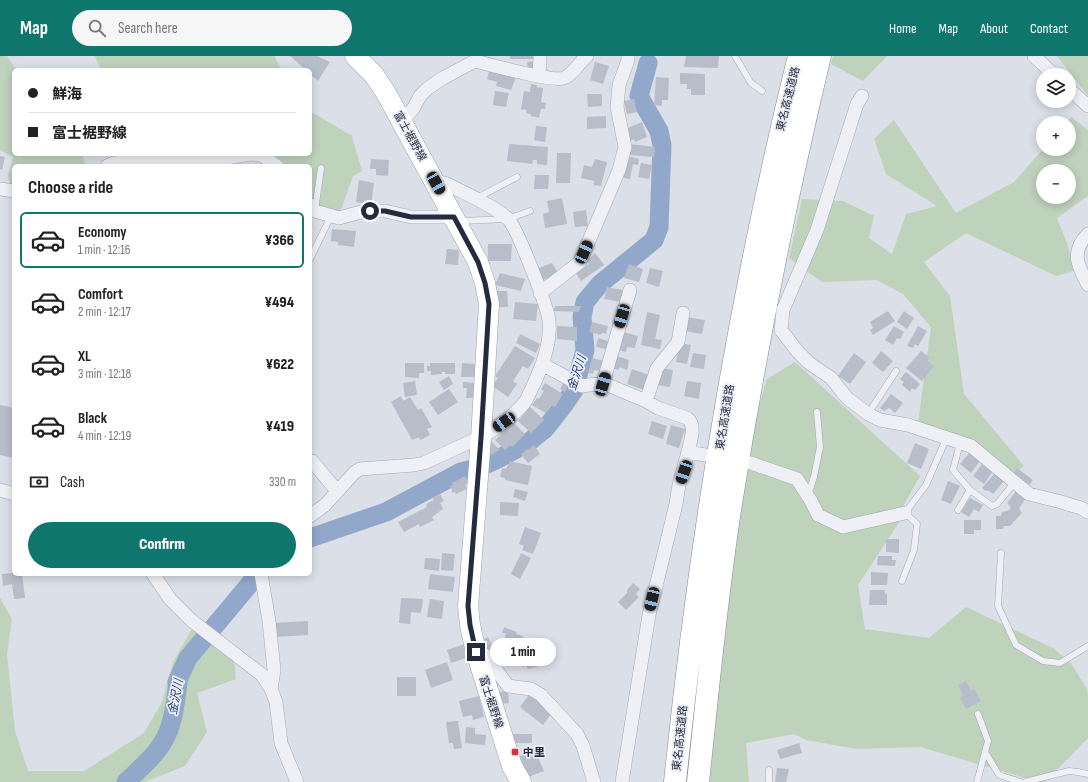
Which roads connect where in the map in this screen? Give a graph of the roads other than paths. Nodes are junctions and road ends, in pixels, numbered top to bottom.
1 (355, 56) edge
2 (540, 56) edge
3 (587, 56) edge
4 (628, 56) edge
5 (734, 56) edge
6 (799, 56) edge
7 (820, 56) edge
8 (1034, 56) edge
9 (475, 59) edge
10 (1047, 68) edge
11 (539, 76) junction
12 (762, 91) dead end
13 (1076, 95) edge
14 (862, 96) dead end
15 (1088, 106) edge
16 (402, 120) junction
17 (238, 156) edge
18 (262, 156) edge
19 (112, 164) edge
20 (274, 164) edge
21 (321, 168) dead end
22 (517, 177) dead end
23 (436, 183) junction
24 (0, 189) edge
25 (12, 191) edge
26 (476, 199) junction
27 (313, 208) edge
28 (530, 211) dead end
29 (331, 216) junction
30 (455, 219) junction
31 (508, 219) junction
32 (1088, 234) edge
33 (312, 255) edge
34 (1088, 285) edge
35 (630, 290) dead end
36 (540, 293) junction
37 (683, 313) dead end
38 (542, 364) junction
39 (896, 371) dead end
40 (603, 384) junction
41 (646, 401) junction
42 (817, 412) dead end
43 (868, 414) junction
44 (946, 439) junction
45 (960, 443) junction
46 (480, 447) junction
47 (688, 452) junction
48 (705, 455) dead end
49 (312, 461) dead end
50 (751, 463) dead end
51 (1015, 482) junction
52 (0, 490) edge
53 (970, 490) junction
54 (337, 491) junction
55 (12, 493) edge
56 (808, 495) junction
57 (958, 510) dead end
58 (1088, 512) edge
59 (906, 513) junction
60 (312, 515) edge
61 (1001, 553) dead end
62 (155, 576) edge
63 (261, 576) edge
64 (902, 581) dead end
65 (1088, 646) edge
66 (476, 652) junction
67 (271, 689) junction
68 (978, 714) dead end
69 (704, 724) junction
70 (985, 752) junction
71 (769, 770) dead end
72 (1088, 774) edge
73 (297, 782) edge
74 (521, 782) edge
75 (594, 782) edge
76 (622, 782) edge
77 (675, 782) edge
78 (698, 782) edge
79 (703, 782) edge
80 (769, 782) edge
81 (977, 782) edge
82 (1020, 782) edge
83 (1025, 782) edge

1 - 16 main road, 富士裾野線
2 - 11 street
3 - 11 street
4 - 36 street
5 - 12 lane
6 - 77 highway, 東名高速道路
7 - 69 highway, 東名高速道路
8 - 10 street
9 - 11 street
9 - 16 street
13 - 15 street
14 - 43 street
16 - 23 main road, 富士裾野線
17 - 19 street
18 - 20 street
21 - 27 lane
22 - 26 lane
23 - 26 street
23 - 30 main road, 富士裾野線
24 - 25 street
26 - 31 street
27 - 29 street
28 - 31 lane
29 - 30 street
29 - 33 lane
30 - 31 lane
30 - 46 main road, 富士裾野線
31 - 36 street
32 - 34 street
35 - 40 street
36 - 38 street
37 - 41 street
38 - 40 street
38 - 46 street
39 - 43 lane
40 - 41 street
41 - 47 street
42 - 56 lane
43 - 44 street
44 - 45 street
44 - 59 lane
45 - 51 street
45 - 53 lane
46 - 54 street
46 - 66 main road, 富士裾野線
47 - 48 street
47 - 76 street
49 - 54 street
50 - 56 street
51 - 53 lane
51 - 58 street
52 - 55 street
53 - 57 lane
54 - 60 street
56 - 59 street
59 - 64 lane
61 - 65 lane
62 - 67 street
63 - 67 street
66 - 74 main road, 富士裾野線
66 - 75 street
67 - 73 street
68 - 70 lane
69 - 78 highway, 東名高速道路
69 - 79 lane
70 - 81 lane
70 - 82 lane
71 - 80 lane
72 - 83 lane

